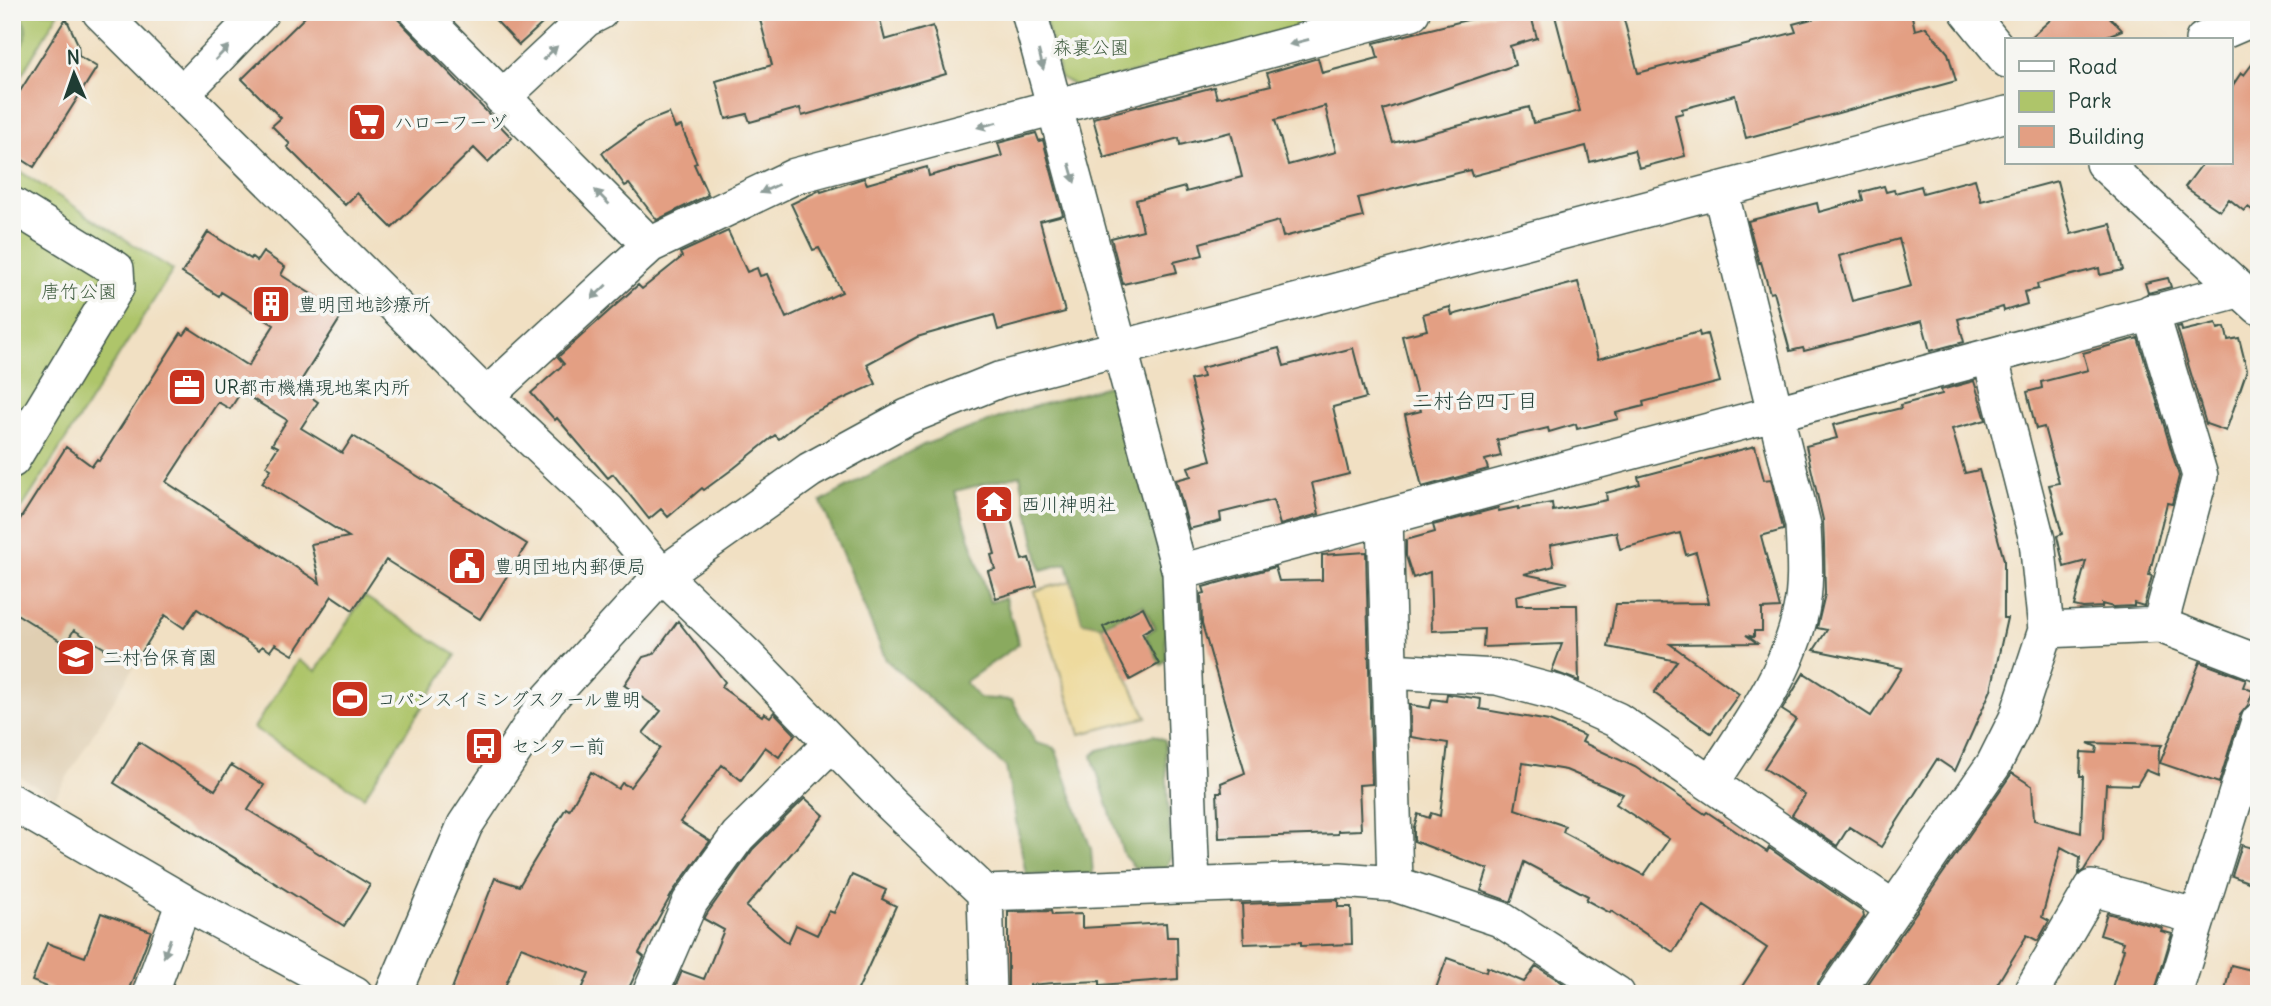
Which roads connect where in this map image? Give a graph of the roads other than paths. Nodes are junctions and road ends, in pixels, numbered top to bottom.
1 (100, 12) edge
2 (261, 12) edge
3 (418, 12) edge
4 (600, 12) edge
5 (1029, 12) edge
6 (1412, 12) edge
7 (1969, 12) edge
8 (1347, 21) edge
9 (2251, 30) edge
10 (2213, 38) edge
11 (2005, 57) edge
12 (182, 94) junction
13 (502, 98) junction
14 (1053, 107) junction
15 (2005, 115) edge
16 (2104, 164) edge
17 (1720, 190) junction
18 (12, 205) edge
19 (650, 245) junction
20 (2248, 298) edge
21 (2151, 312) junction
22 (1121, 348) junction
23 (1990, 356) junction
24 (486, 396) junction
25 (1776, 413) junction
26 (12, 460) edge
27 (1385, 517) junction
28 (1180, 572) junction
29 (662, 575) junction
30 (2160, 625) junction
31 (2046, 631) junction
32 (2259, 663) edge
33 (1389, 671) junction
34 (2259, 721) edge
35 (831, 744) junction
36 (1711, 784) junction
37 (2248, 792) edge
38 (12, 802) edge
39 (1395, 884) junction
40 (1192, 886) junction
41 (985, 893) junction
42 (184, 902) junction
43 (1893, 908) junction
44 (2198, 917) junction
45 (150, 994) edge
46 (355, 994) edge
47 (393, 994) edge
48 (650, 994) edge
49 (988, 994) edge
50 (1617, 994) edge
51 (1835, 994) edge
52 (2030, 994) edge
53 (2174, 994) edge

1 - 12 street
12 -> 2 street
3 - 13 street
13 -> 4 street
5 -> 14 street
6 - 8 street
7 - 11 street
8 -> 14 street
9 - 10 street
12 - 24 street
19 -> 13 street
14 -> 19 street
14 -> 22 street
15 - 17 street
16 - 20 street
17 - 22 street
17 - 25 street
18 - 26 street
19 -> 24 street
20 - 21 street
21 - 23 street
21 - 30 street
22 - 28 street
22 - 29 street
23 - 25 street
23 - 31 street
24 - 29 street
25 - 27 street
25 - 36 street
27 - 28 street
27 - 33 street
28 - 40 street
29 - 35 street
29 - 47 street
30 - 31 street
30 - 32 street
31 - 43 street
33 - 36 street
33 - 39 street
34 - 37 street
35 - 41 street
35 - 48 street
36 - 43 street
37 - 44 street
38 - 42 street
39 - 40 street
39 - 50 street
40 - 41 street
41 - 49 street
42 -> 45 street
42 - 46 street
43 - 51 street
44 - 52 street
44 - 53 street

